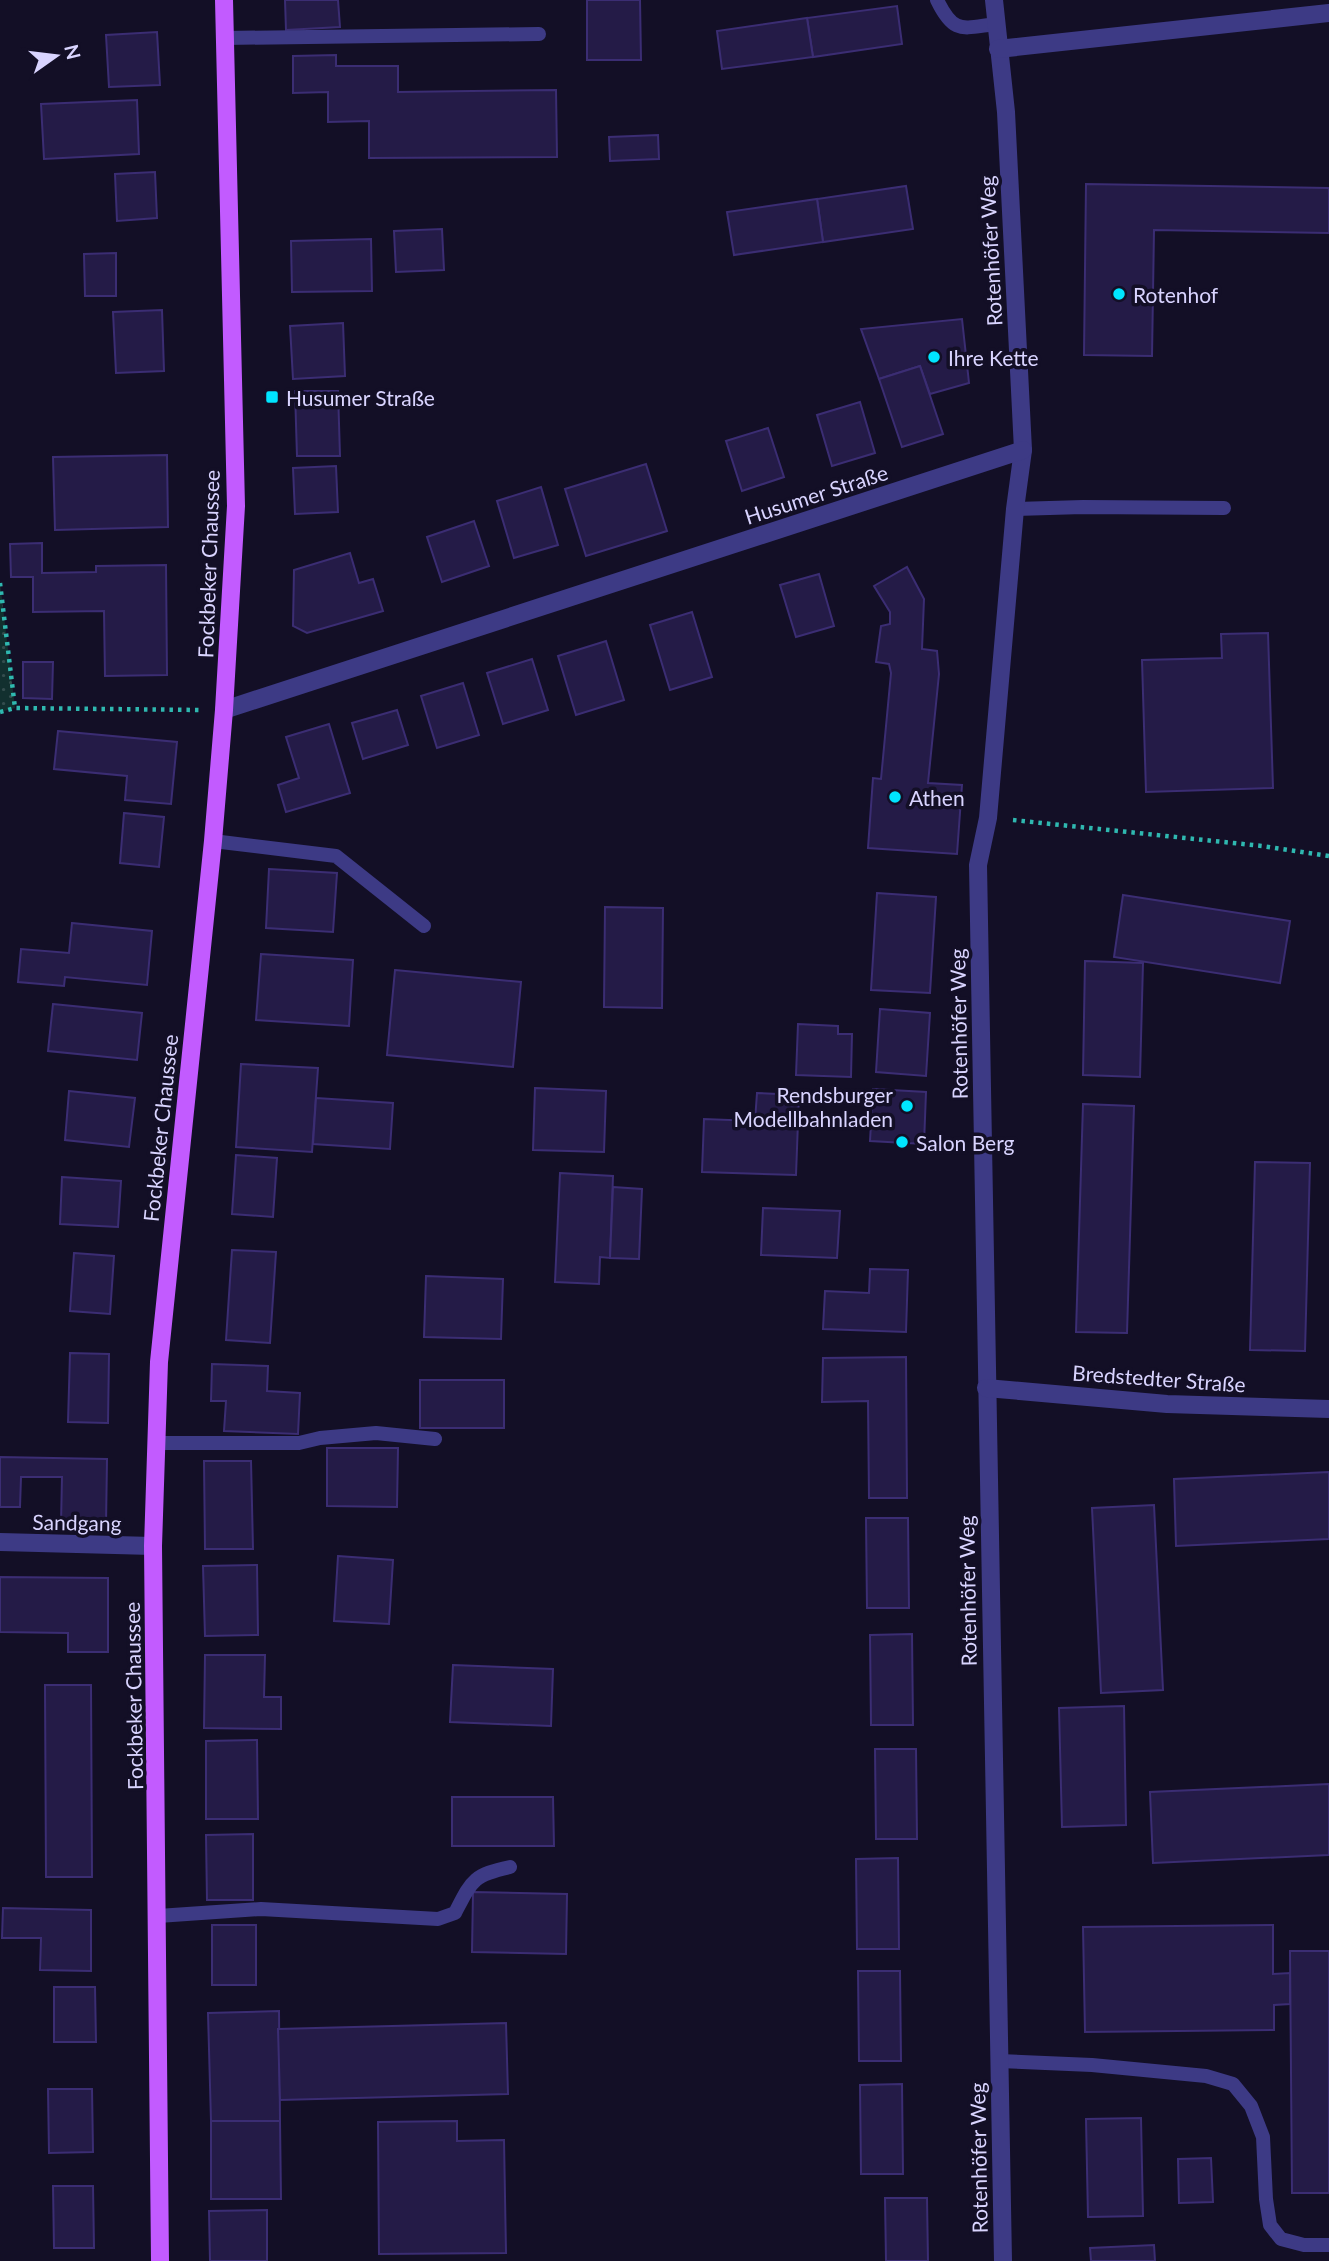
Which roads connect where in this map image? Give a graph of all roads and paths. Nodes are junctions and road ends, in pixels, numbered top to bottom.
1 (224, 0) edge
2 (937, 0) edge
3 (994, 0) edge
4 (1329, 13) edge
5 (996, 24) junction
6 (539, 34) dead end
7 (225, 38) junction
8 (998, 49) junction
9 (1023, 450) junction
10 (1224, 508) dead end
11 (1015, 509) junction
12 (0, 583) edge
13 (15, 708) junction
14 (224, 710) junction
15 (0, 712) edge
16 (988, 818) junction
17 (213, 841) junction
18 (1329, 856) edge
19 (424, 926) dead end
20 (986, 1388) junction
21 (1329, 1409) edge
22 (435, 1439) dead end
23 (157, 1443) junction
24 (0, 1542) edge
25 (153, 1546) junction
26 (510, 1867) dead end
27 (158, 1916) junction
28 (999, 2061) junction
29 (1329, 2245) edge
30 (160, 2261) edge
31 (1003, 2261) edge

1 - 7 main road, Fockbeker Chaussee
2 - 5 lane
3 - 5 street, Rotenhöfer Weg
4 - 8 street
5 - 8 street, Rotenhöfer Weg
6 - 7 lane
7 - 14 main road, Fockbeker Chaussee
8 - 9 street, Rotenhöfer Weg
9 - 11 street, Rotenhöfer Weg
9 - 14 street, Husumer Straße
10 - 11 lane
11 - 16 street, Rotenhöfer Weg
12 - 13 path
13 - 14 path
13 - 15 path
14 - 17 main road, Fockbeker Chaussee
16 - 18 path
16 - 20 street, Rotenhöfer Weg
17 - 19 lane
17 - 23 main road, Fockbeker Chaussee
20 - 21 street, Bredstedter Straße
20 - 28 street, Rotenhöfer Weg
22 - 23 lane
23 - 25 main road, Fockbeker Chaussee
24 - 25 street, Sandgang
25 - 27 main road, Fockbeker Chaussee
26 - 27 lane
27 - 30 main road, Fockbeker Chaussee
28 - 29 lane
28 - 31 street, Rotenhöfer Weg

